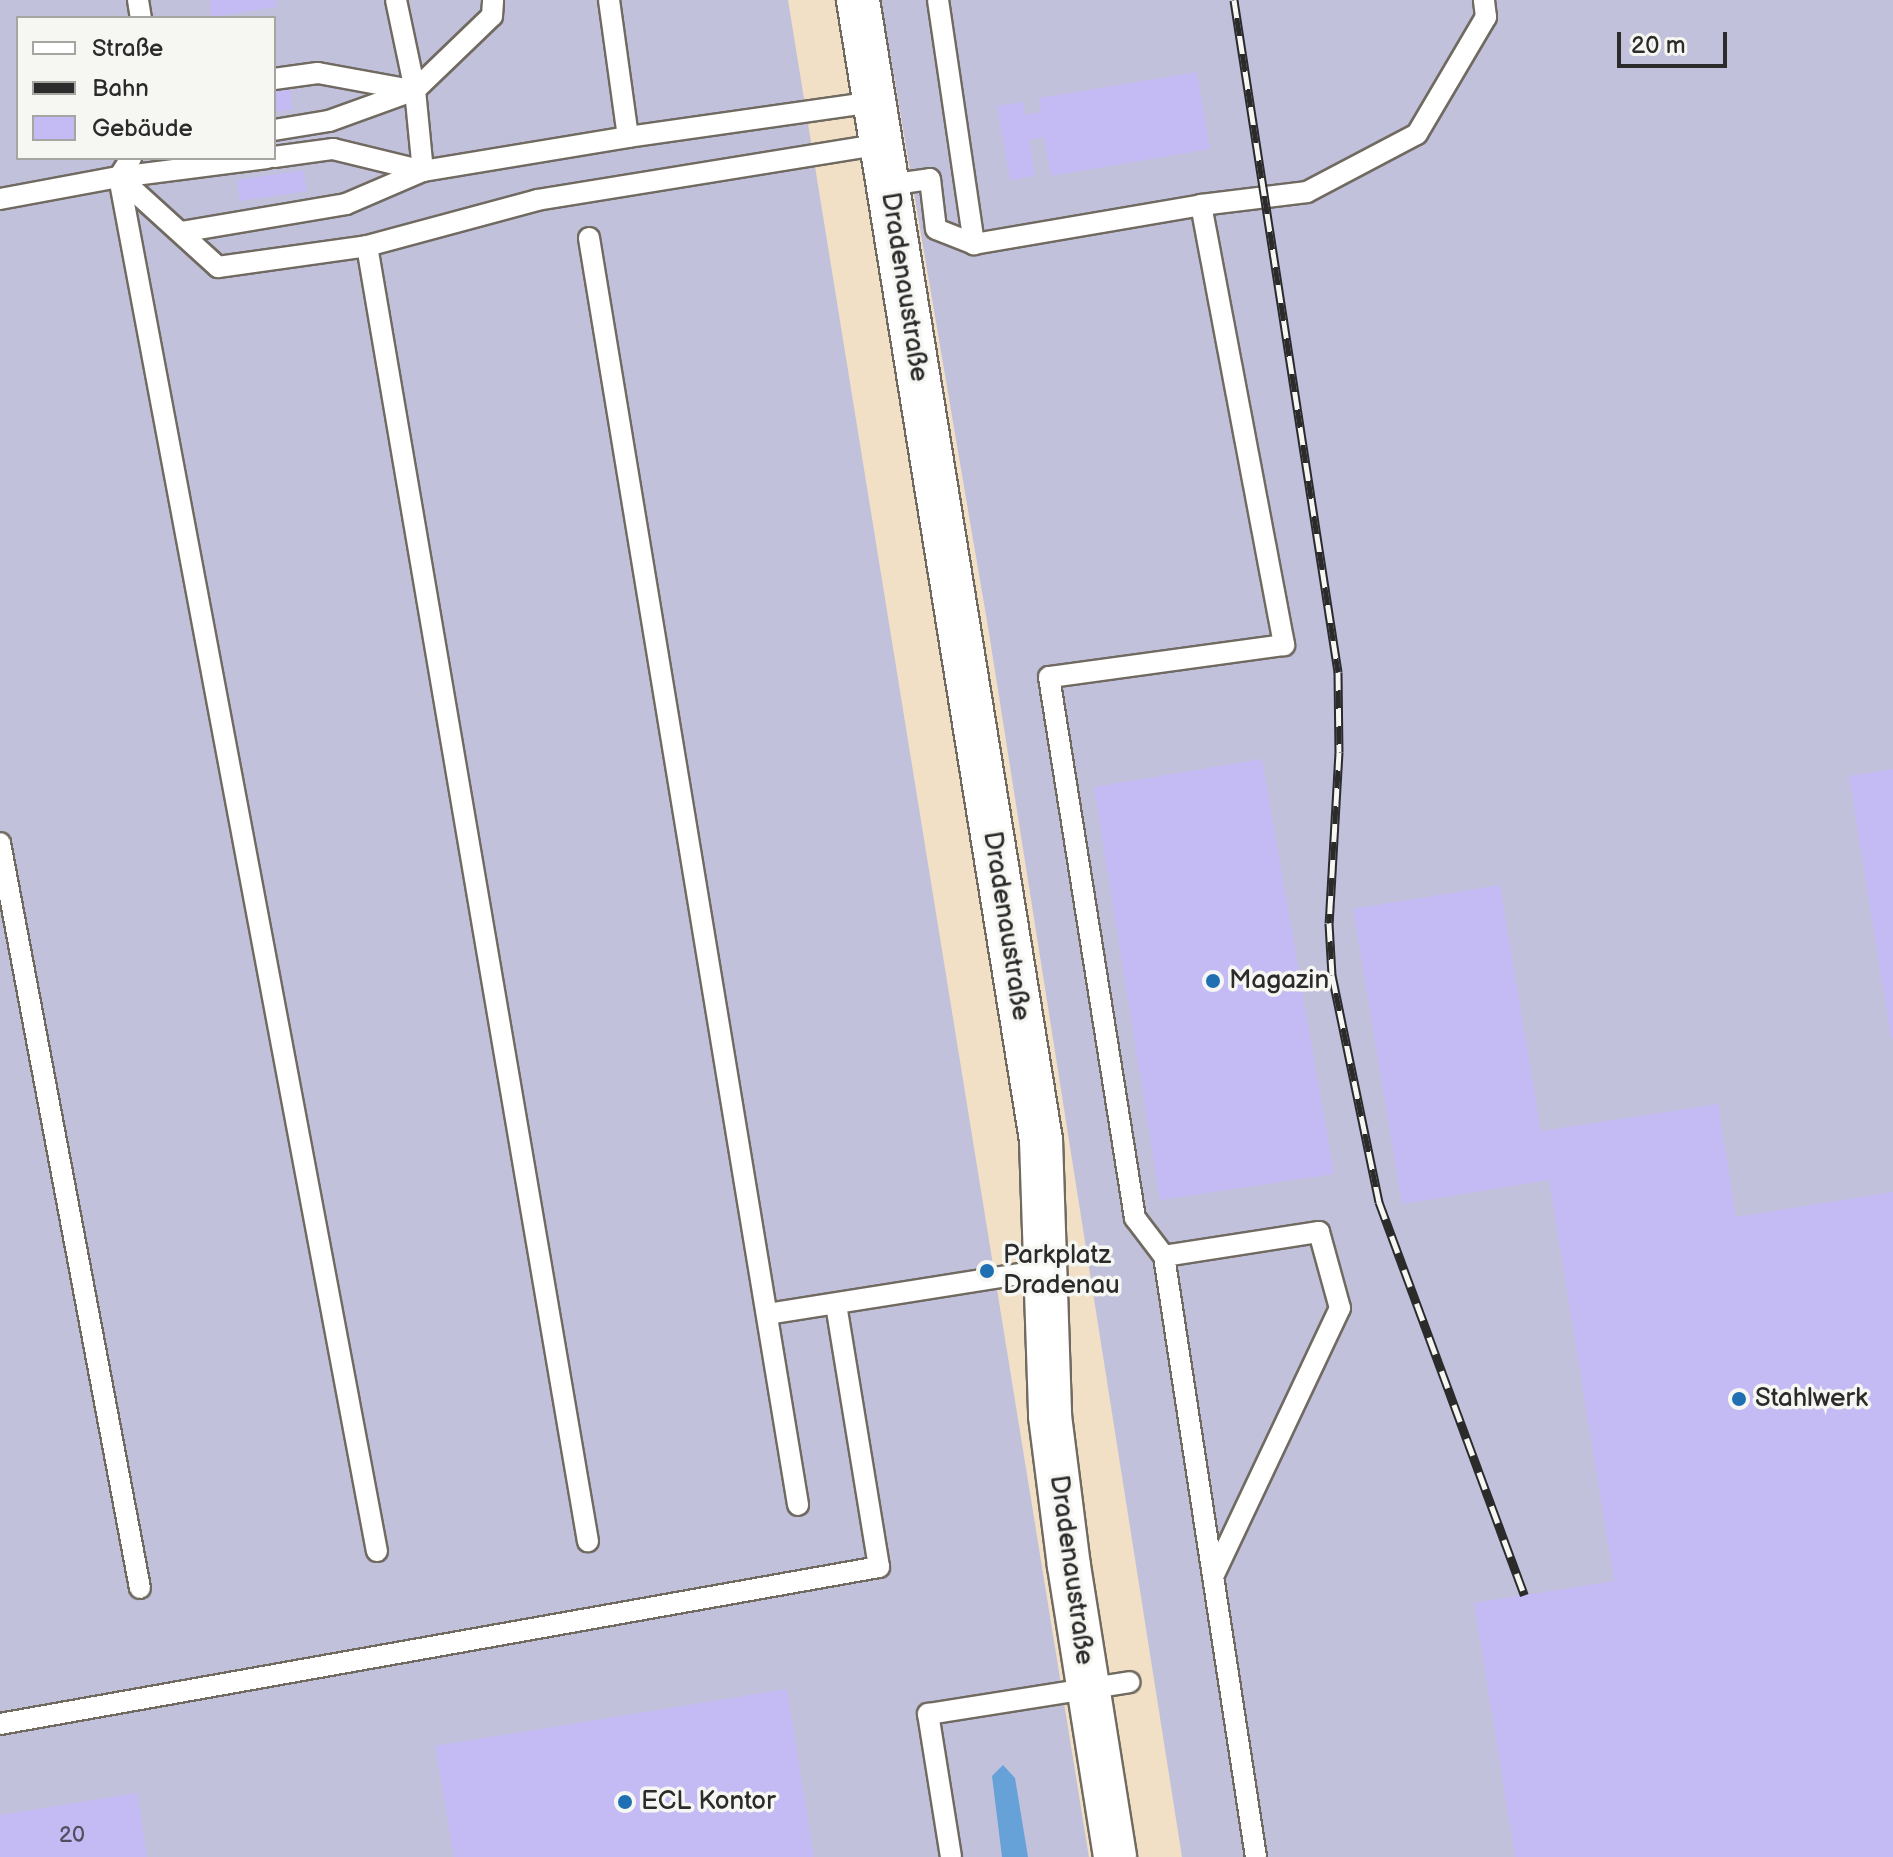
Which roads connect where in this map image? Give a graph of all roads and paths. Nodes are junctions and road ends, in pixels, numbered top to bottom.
1 (396, 0) edge
2 (493, 0) edge
3 (609, 0) edge
4 (858, 0) edge
5 (938, 0) edge
6 (1484, 0) edge
7 (276, 79) edge
8 (415, 90) junction
9 (874, 102) junction
10 (276, 130) edge
11 (628, 137) junction
12 (881, 144) junction
13 (276, 157) edge
14 (130, 160) edge
15 (251, 160) edge
16 (423, 171) junction
17 (119, 177) junction
18 (888, 185) junction
19 (0, 199) edge
20 (1201, 205) junction
21 (181, 232) junction
22 (589, 238) dead end
23 (974, 244) junction
24 (367, 246) junction
25 (0, 843) edge
26 (1164, 1256) junction
27 (1054, 1268) junction
28 (836, 1304) junction
29 (767, 1314) junction
30 (798, 1505) dead end
31 (588, 1541) dead end
32 (377, 1551) dead end
33 (1213, 1577) junction
34 (140, 1588) dead end
35 (1129, 1682) dead end
36 (1088, 1689) junction
37 (0, 1724) edge
38 (951, 1857) edge
39 (1115, 1857) edge
40 (1256, 1857) edge

1 - 8 lane
2 - 8 lane
3 - 11 lane
4 - 9 street, Dradenaustraße
5 - 23 lane
6 - 20 lane
7 - 8 lane
8 - 10 lane
8 - 16 lane
9 - 11 lane
9 - 12 street, Dradenaustraße
11 - 16 lane
12 - 18 street, Dradenaustraße
12 - 24 lane
13 - 16 lane
14 - 17 lane
15 - 17 lane
16 - 21 lane
17 - 19 lane
17 - 21 lane
17 - 32 lane
18 - 23 lane
18 - 27 street, Dradenaustraße
20 - 23 lane
20 - 26 lane
21 - 24 lane
22 - 29 lane
24 - 31 lane
25 - 34 lane
26 - 33 lane
26 - 33 lane
27 - 28 lane
27 - 36 street, Dradenaustraße
28 - 29 lane
28 - 37 lane
29 - 30 lane
33 - 40 lane
35 - 36 lane
36 - 38 lane
36 - 39 street, Dradenaustraße

